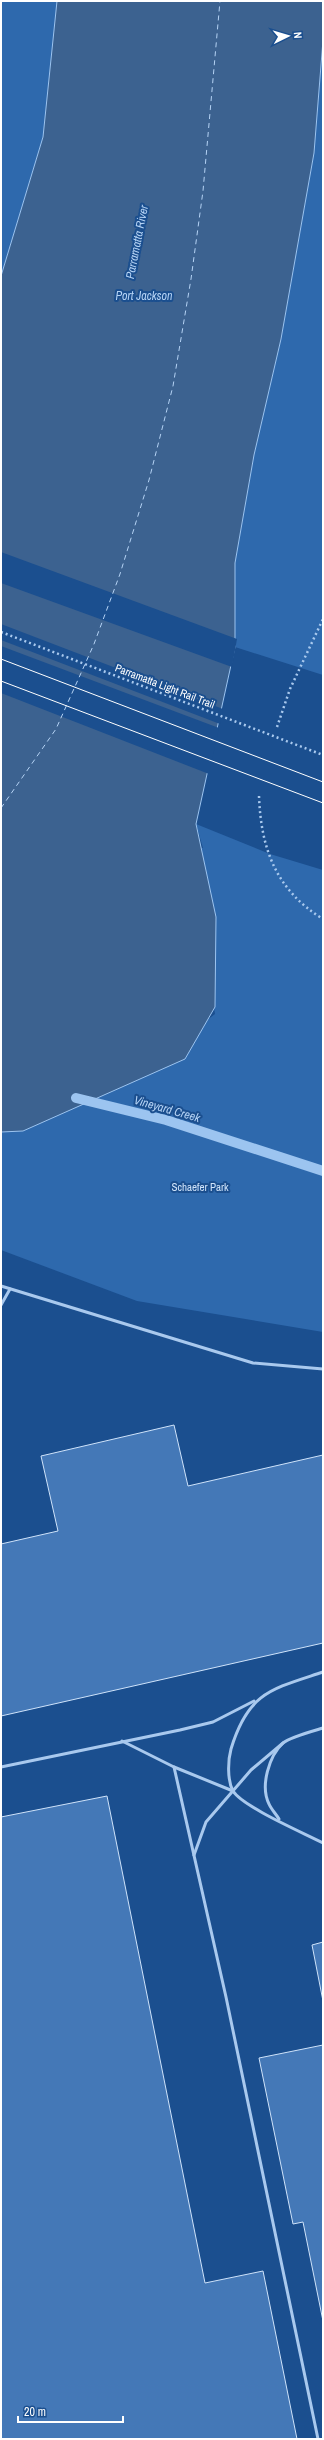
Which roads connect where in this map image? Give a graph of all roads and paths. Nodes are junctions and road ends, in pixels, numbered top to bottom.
1 (323, 619) edge
2 (1, 632) edge
3 (278, 727) dead end
4 (323, 755) edge
5 (260, 796) dead end
6 (323, 919) edge
7 (1, 1286) edge
8 (10, 1289) junction
9 (1, 1305) edge
10 (323, 1369) edge
11 (323, 1672) edge
12 (254, 1701) junction
13 (323, 1728) edge
14 (122, 1741) junction
15 (283, 1743) junction
16 (1, 1767) edge
17 (174, 1767) junction
18 (233, 1791) junction
19 (280, 1820) junction
20 (323, 1843) edge
21 (194, 1856) junction
22 (318, 2439) edge

1 - 3 path
2 - 4 path, Parramatta Light Rail Trail, bridge
5 - 6 path
7 - 8 lane
8 - 9 lane
8 - 10 lane
11 - 12 lane
12 - 14 lane
12 - 18 lane
13 - 15 lane
14 - 16 lane
14 - 17 lane
15 - 18 lane
15 - 19 lane
17 - 18 lane
17 - 21 lane
18 - 19 lane
18 - 21 lane
19 - 20 lane
21 - 22 lane

